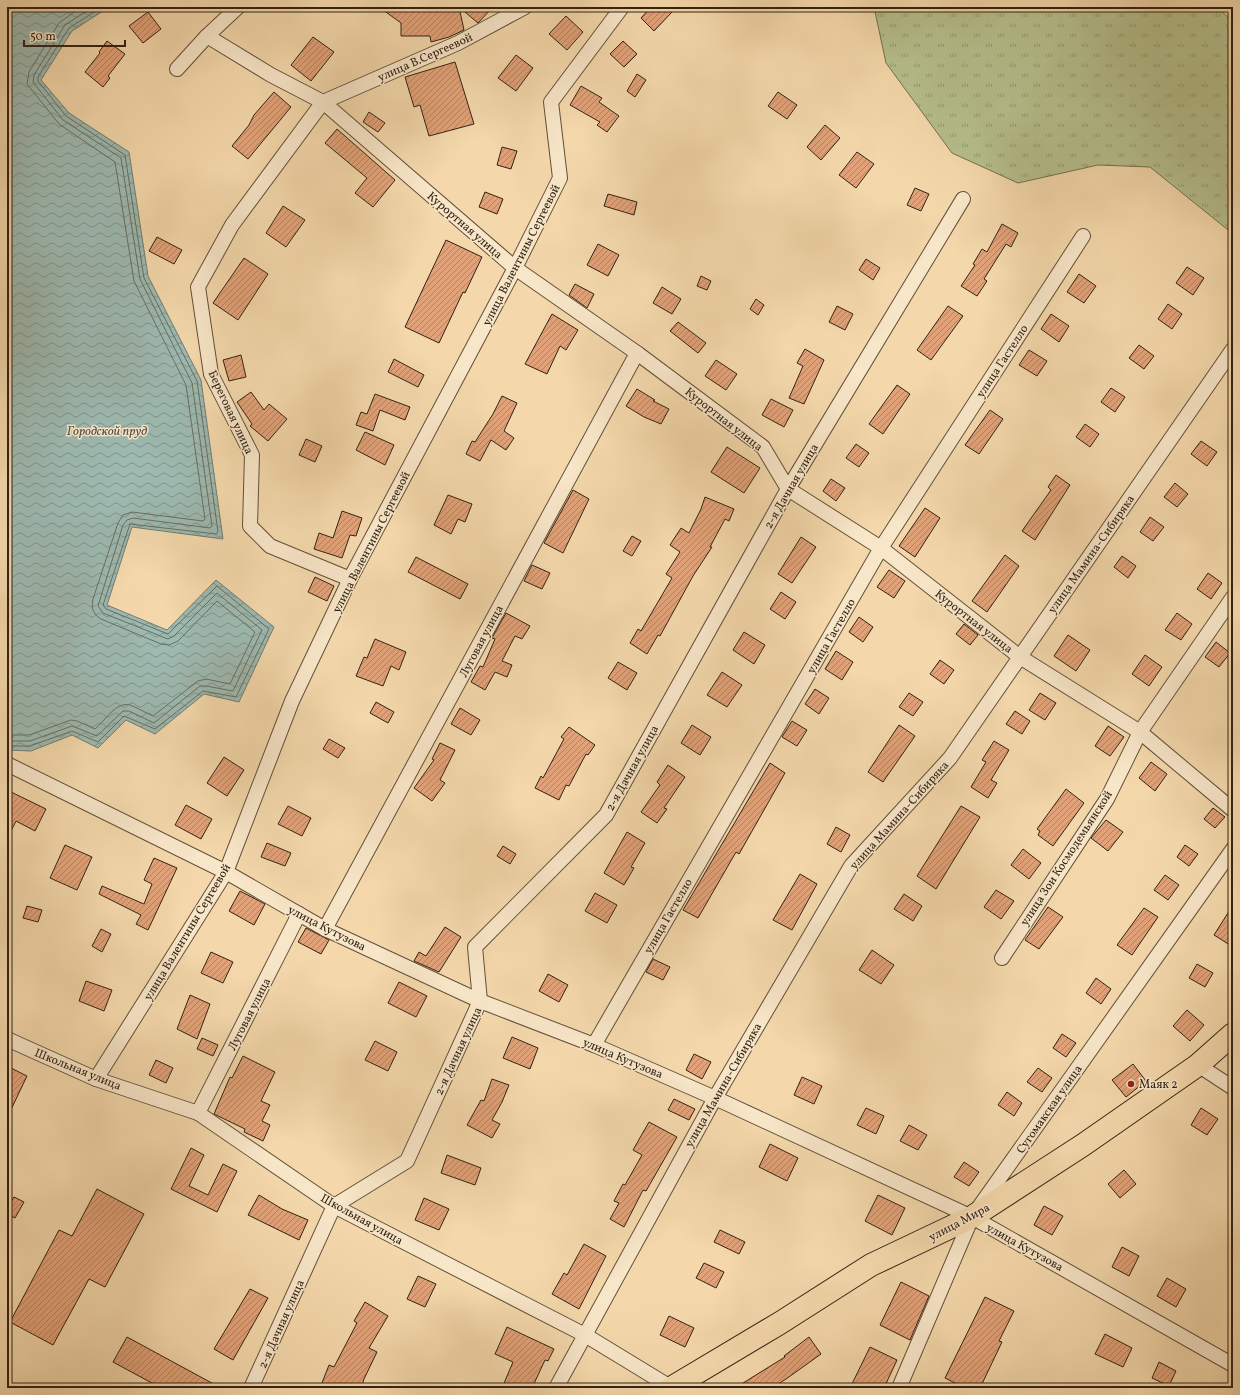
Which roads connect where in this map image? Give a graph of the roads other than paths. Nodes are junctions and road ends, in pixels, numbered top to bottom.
1 (238, 7) edge
2 (526, 7) edge
3 (622, 7) edge
4 (207, 36) junction
5 (177, 69) dead end
6 (323, 102) junction
7 (963, 199) dead end
8 (1083, 236) dead end
9 (515, 268) junction
10 (1233, 349) edge
11 (637, 353) junction
12 (788, 489) junction
13 (882, 548) junction
14 (350, 579) junction
15 (1233, 597) edge
16 (1020, 657) junction
17 (1140, 732) junction
18 (7, 764) edge
19 (1233, 810) edge
20 (1233, 849) edge
21 (226, 872) junction
22 (298, 914) junction
23 (325, 929) junction
24 (1002, 958) dead end
25 (480, 1001) junction
26 (1233, 1034) edge
27 (7, 1039) edge
28 (594, 1045) junction
29 (1198, 1065) junction
30 (96, 1078) junction
31 (1233, 1088) edge
32 (715, 1098) junction
33 (198, 1113) junction
34 (334, 1206) junction
35 (972, 1218) junction
36 (585, 1335) junction
37 (1233, 1365) edge
38 (252, 1388) edge
39 (556, 1388) edge
40 (671, 1388) edge
41 (899, 1388) edge

1 - 4 street
2 - 6 street, улица В.Сергеевой
3 - 9 street, улица Валентины Сергеевой
4 - 5 street
4 - 6 street, Курортная улица
6 - 9 street, Курортная улица
6 - 14 street, Береговая улица
7 - 12 street, 2-я Дачная улица
8 - 13 street, улица Гастелло
9 - 11 street, Курортная улица
9 - 14 street, улица Валентины Сергеевой
10 - 16 street, улица Мамина-Сибиряка
11 - 12 street, Курортная улица
11 - 23 street, Луговая улица
12 - 13 street, Курортная улица
12 - 25 street, 2-я Дачная улица
13 - 16 street, Курортная улица
13 - 28 street, улица Гастелло
14 - 21 street, улица Валентины Сергеевой
15 - 17 street, улица Зои Космодемьянской
16 - 17 street, Курортная улица
16 - 32 street, улица Мамина-Сибиряка
17 - 19 street, Курортная улица
17 - 24 street, улица Зои Космодемьянской
18 - 21 street, улица Кутузова
20 - 35 street, Сугомакская улица
21 - 22 street, улица Кутузова
21 - 30 street, улица Валентины Сергеевой
22 - 23 street, улица Кутузова
22 - 33 street, Луговая улица
23 - 25 street, улица Кутузова
25 - 28 street, улица Кутузова
25 - 34 street, 2-я Дачная улица
26 - 29 main road, улица Мира
27 - 30 street, Школьная улица
28 - 32 street, улица Кутузова
29 - 31 street
29 - 35 main road, улица Мира
30 - 33 street, Школьная улица
32 - 35 street, улица Кутузова
32 - 36 street, улица Мамина-Сибиряка
33 - 34 street, Школьная улица
34 - 36 street, Школьная улица
34 - 38 street, 2-я Дачная улица
35 - 37 street, улица Кутузова
35 - 40 main road, улица Мира
35 - 41 street, Сугомакская улица
36 - 39 street, улица Мамина-Сибиряка
36 - 40 street, Школьная улица

